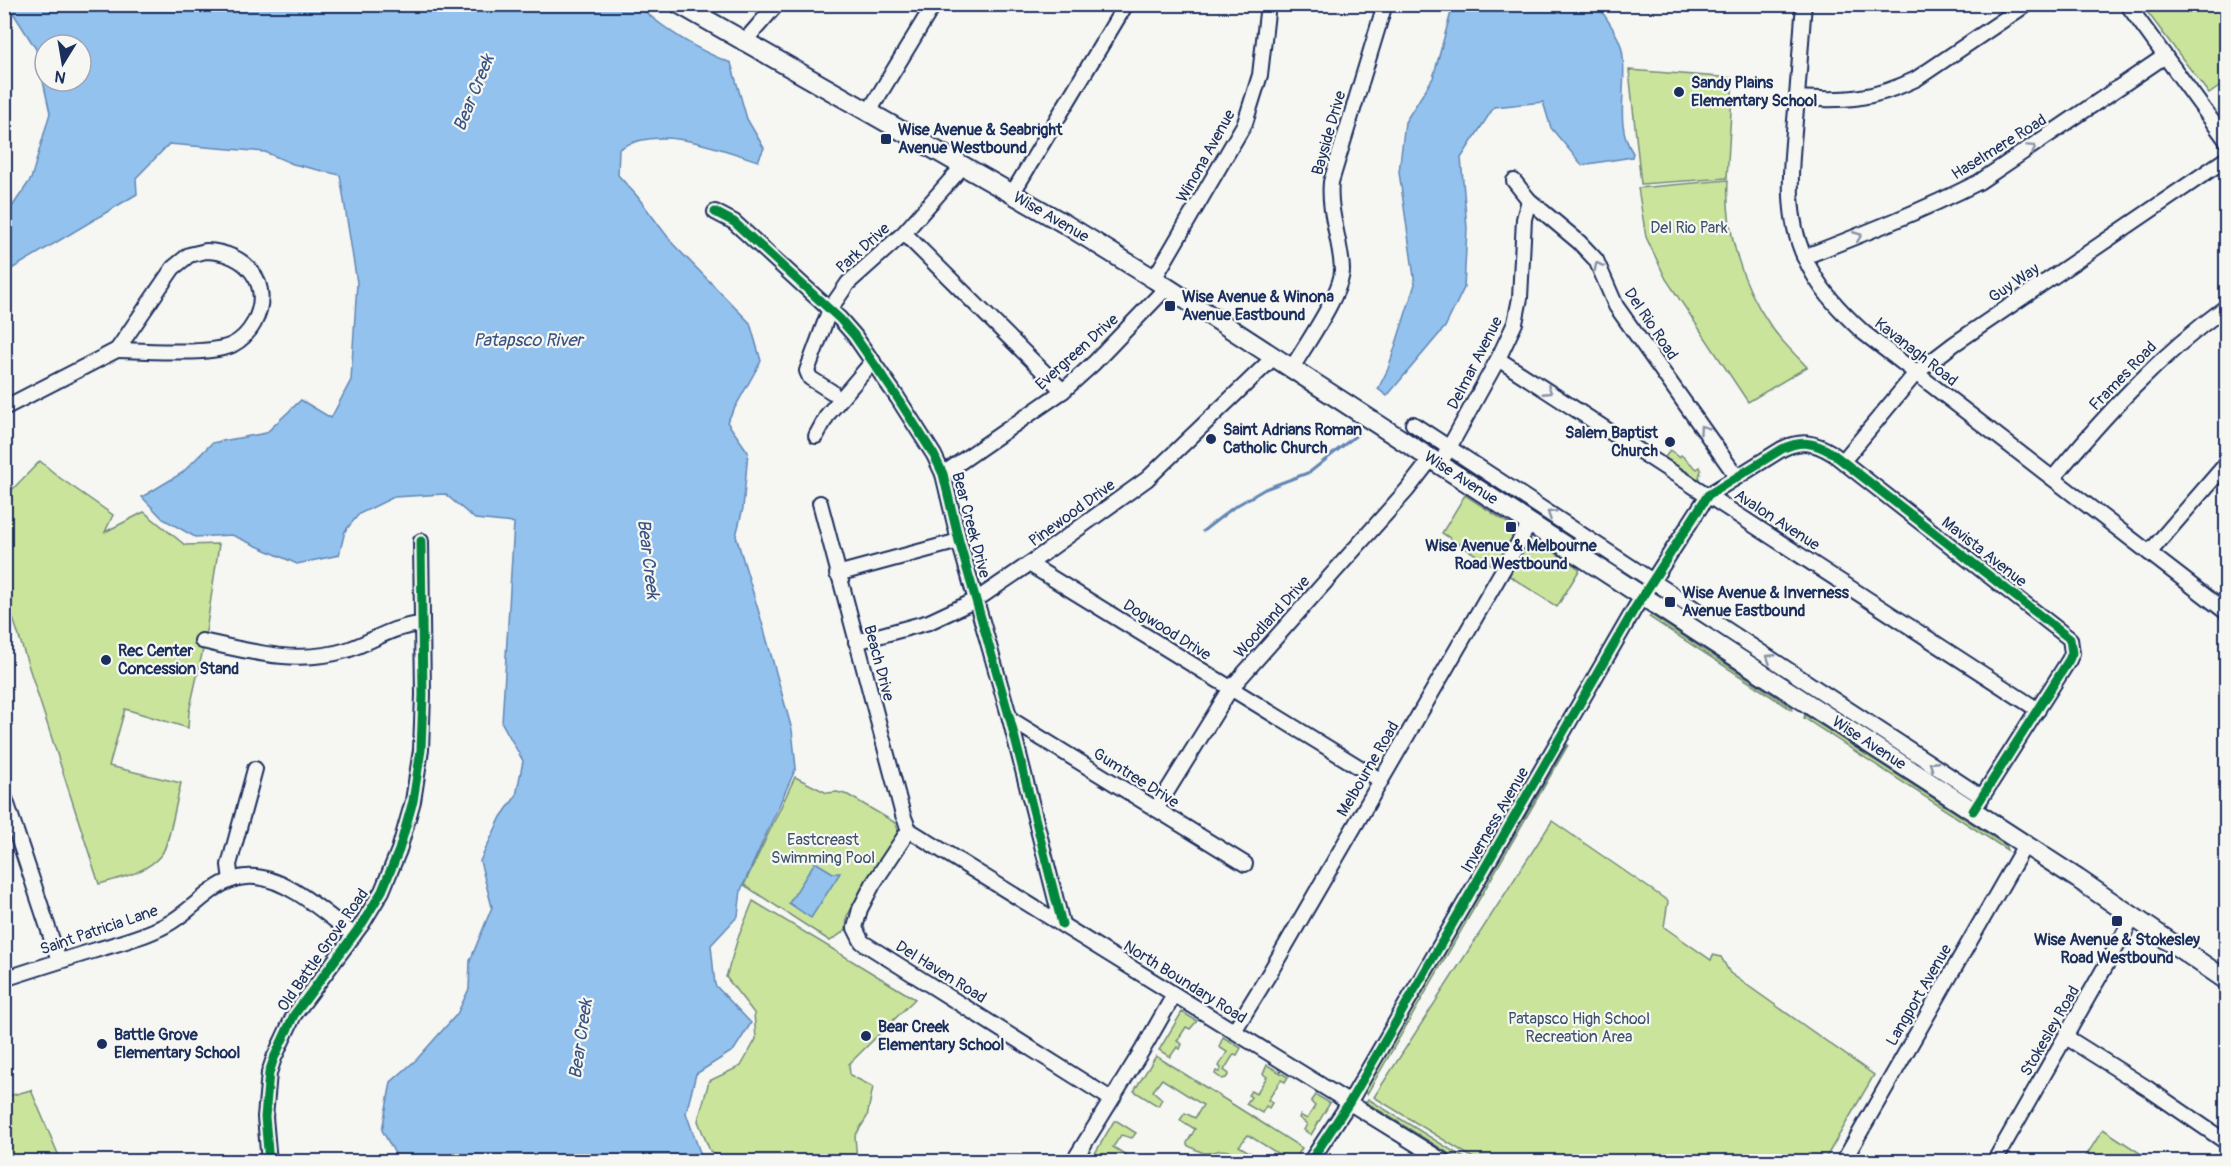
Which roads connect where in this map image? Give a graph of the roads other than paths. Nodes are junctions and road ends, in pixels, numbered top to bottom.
1 (679, 4) edge
2 (777, 4) edge
3 (934, 4) edge
4 (1126, 4) edge
5 (1268, 4) edge
6 (1385, 4) edge
7 (1804, 4) edge
8 (2027, 4) edge
9 (2127, 4) edge
10 (743, 43) junction
11 (2165, 56) junction
12 (1797, 98) junction
13 (868, 113) junction
14 (2226, 140) edge
15 (2226, 159) edge
16 (963, 166) junction
17 (1514, 181) dead end
18 (1012, 194) junction
19 (1529, 200) junction
20 (715, 212) dead end
21 (904, 233) junction
22 (1804, 257) junction
23 (1161, 283) junction
24 (2226, 307) edge
25 (830, 309) junction
26 (117, 350) junction
27 (1274, 357) junction
28 (1498, 359) junction
29 (873, 361) junction
30 (1292, 368) junction
31 (1916, 373) junction
32 (1063, 391) junction
33 (832, 392) dead end
34 (4, 408) edge
35 (1413, 424) dead end
36 (816, 436) dead end
37 (1450, 447) junction
38 (1843, 461) junction
39 (1436, 462) junction
40 (2226, 464) edge
41 (943, 474) junction
42 (1737, 477) junction
43 (2053, 478) junction
44 (1708, 495) junction
45 (820, 503) dead end
46 (1530, 523) junction
47 (421, 541) dead end
48 (959, 541) junction
49 (2149, 553) junction
50 (1029, 564) junction
51 (837, 574) junction
52 (1647, 588) junction
53 (976, 600) junction
54 (2226, 612) edge
55 (420, 624) junction
56 (202, 641) dead end
57 (856, 642) junction
58 (1231, 688) junction
59 (2038, 710) junction
60 (1010, 719) junction
61 (255, 769) dead end
62 (1380, 780) junction
63 (4, 795) edge
64 (1978, 804) junction
65 (1156, 810) junction
66 (909, 830) junction
67 (2025, 844) junction
68 (1245, 864) dead end
69 (231, 880) junction
70 (2134, 916) junction
71 (1062, 924) junction
72 (354, 935) junction
73 (59, 961) junction
74 (4, 979) edge
75 (2226, 980) edge
76 (1174, 995) junction
77 (1234, 1031) junction
78 (2066, 1037) junction
79 (1111, 1099) junction
80 (1349, 1103) junction
81 (2226, 1142) edge
82 (268, 1161) edge
83 (1073, 1161) edge
84 (1310, 1161) edge
85 (1445, 1161) edge
86 (1843, 1161) edge
87 (1994, 1161) edge

1 - 10 main road, Wise Avenue
2 - 10 street
3 - 13 street
4 - 18 street
5 - 23 street, Winona Avenue
6 - 30 street, Bayside Drive
7 - 12 street, Kavanagh Road
8 - 12 street
9 - 11 street
10 - 13 main road, Wise Avenue
11 - 14 street
22 -> 11 street, Haselmere Road
12 - 22 street, Kavanagh Road
13 - 16 main road, Wise Avenue
15 - 31 street, Guy Way
16 - 18 main road, Wise Avenue
16 - 21 street, Park Drive
17 - 19 street, Del Rio Road
18 - 23 main road, Wise Avenue
19 - 28 street, Delmar Avenue
42 -> 19 street, Del Rio Road
20 - 25 street, Bear Creek Drive
21 - 25 street, Park Drive
21 - 32 street
22 - 31 street, Kavanagh Road
23 - 27 main road, Wise Avenue
23 - 32 street, Evergreen Drive
24 - 43 street, Frames Road
25 - 29 street, Bear Creek Drive
25 - 33 street, Park Drive
26 - 26 street
26 - 34 street
27 - 30 main road, Wise Avenue
27 - 50 street, Pinewood Drive
28 - 37 street, Delmar Avenue
28 -> 44 street, Avalon Avenue
29 - 36 street
29 - 41 street, Bear Creek Drive
30 - 39 main road, Wise Avenue
31 - 38 street, Guy Way
31 - 43 street, Kavanagh Road
32 - 41 street, Evergreen Drive
35 - 37 street, Wise Avenue
37 - 39 street, Delmar Avenue
52 -> 37 street, Wise Avenue
38 - 42 street, Mavista Avenue
38 - 59 street, Mavista Avenue
39 - 46 main road, Wise Avenue
39 - 58 street, Woodland Drive
40 - 49 street
41 - 48 street, Bear Creek Drive
42 - 44 street, Mavista Avenue
43 - 49 street, Kavanagh Road
44 - 52 street, Inverness Avenue
44 - 59 street, Avalon Avenue
45 - 51 street, Beach Drive
46 - 52 main road, Wise Avenue
46 - 62 street, Melbourne Road
47 - 55 street, Old Battle Grove Road
48 - 51 street
48 - 53 street, Bear Creek Drive
49 - 54 street, Kavanagh Road
50 - 53 street, Pinewood Drive
50 - 58 street, Dogwood Drive
51 - 57 street, Beach Drive
52 - 64 main road, Wise Avenue
52 - 80 street, Inverness Avenue
53 - 57 street, Pinewood Drive
53 - 60 street, Bear Creek Drive
55 - 56 street
55 - 72 street, Old Battle Grove Road
57 - 66 street, Beach Drive
58 - 62 street, Dogwood Drive
58 - 65 street, Woodland Drive
59 - 64 street, Mavista Avenue
60 - 65 street, Gumtree Drive
60 - 71 street, Bear Creek Drive
61 - 69 street
62 - 77 street, Melbourne Road
63 - 73 street
64 - 67 main road, Wise Avenue
65 - 68 street, Gumtree Drive
66 - 71 street, North Boundary Road
66 - 79 street, Del Haven Road
67 - 70 main road, Wise Avenue
67 - 86 street, Langport Avenue
69 - 72 street, Saint Patricia Lane
69 - 73 street, Saint Patricia Lane
70 - 75 main road, Wise Avenue
70 - 78 street, Stokesley Road
71 - 76 street, North Boundary Road
72 - 82 street, Old Battle Grove Road
73 - 74 street, Saint Patricia Lane
76 - 77 street, North Boundary Road
76 - 79 street
77 - 80 street, North Boundary Road
78 - 81 street
78 - 87 street, Stokesley Road
79 - 83 street
80 - 84 street, Inverness Avenue
80 - 85 street, North Boundary Road

